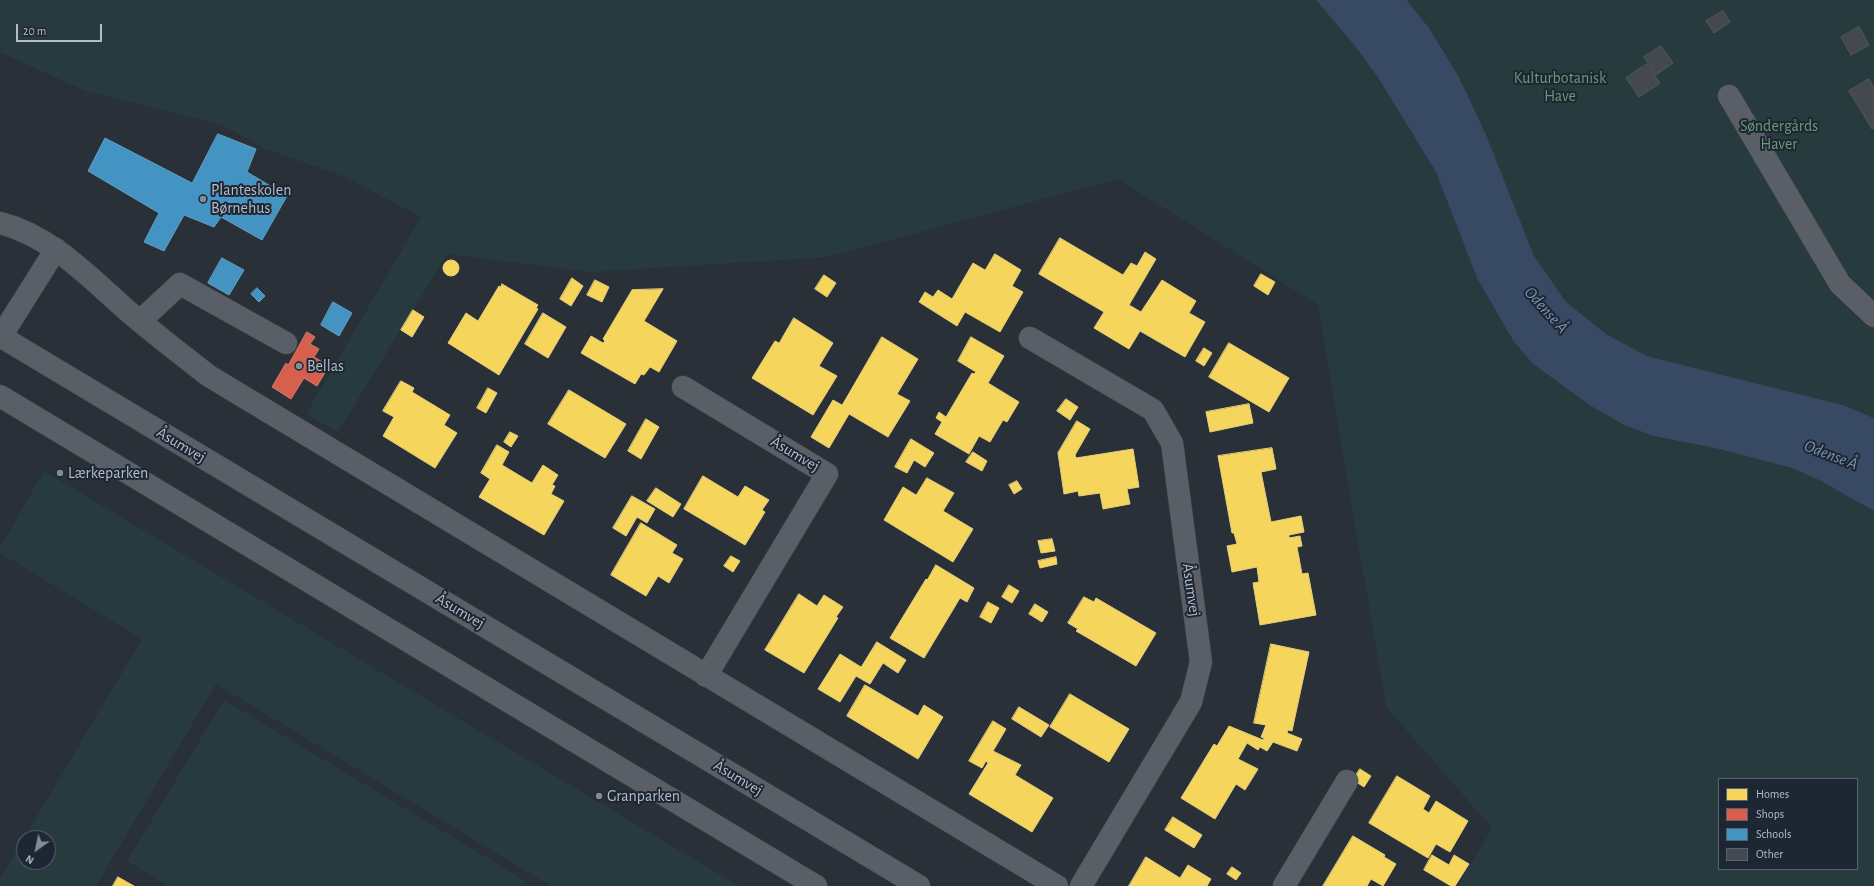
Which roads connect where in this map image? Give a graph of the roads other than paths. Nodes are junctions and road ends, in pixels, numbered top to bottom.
1 (1729, 96) dead end
2 (0, 223) edge
3 (56, 249) junction
4 (1874, 316) edge
5 (140, 321) junction
6 (0, 337) edge
7 (1030, 338) dead end
8 (286, 343) dead end
9 (683, 387) dead end
10 (0, 396) edge
11 (706, 676) junction
12 (1347, 781) dead end
13 (816, 886) edge
14 (918, 886) edge
15 (1057, 886) edge
16 (1081, 886) edge
17 (1284, 886) edge

1 - 4 street
2 - 3 street
3 - 5 street
3 - 6 street, Åsumvej
5 - 8 street
5 - 11 street
6 - 14 street, Åsumvej
7 - 16 street, Åsumvej
9 - 11 street, Åsumvej
10 - 13 street
11 - 15 street
12 - 17 street

